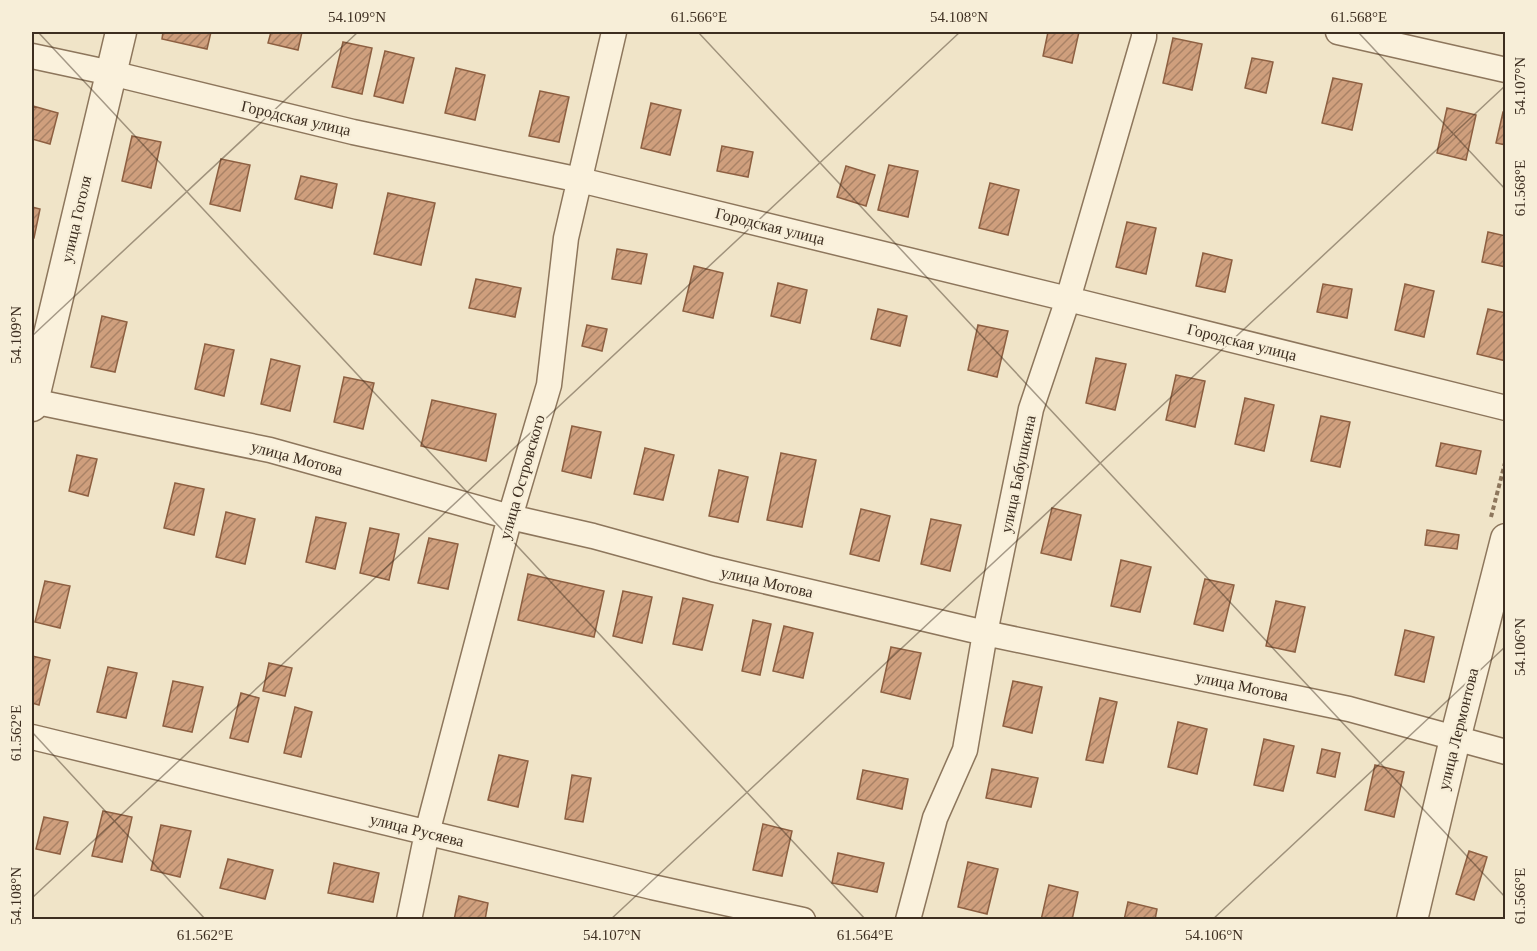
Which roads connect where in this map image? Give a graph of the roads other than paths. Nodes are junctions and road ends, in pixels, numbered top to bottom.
1 (121, 32) edge
2 (614, 32) edge
3 (1144, 32) edge
4 (1338, 32) edge
5 (32, 56) edge
6 (1506, 70) edge
7 (111, 73) junction
8 (580, 180) junction
9 (1068, 299) junction
10 (32, 403) edge
11 (1506, 408) edge
12 (510, 517) junction
13 (1506, 539) edge
14 (985, 633) junction
15 (32, 737) edge
16 (1455, 739) junction
17 (1506, 752) edge
18 (427, 833) junction
19 (409, 920) edge
20 (804, 920) edge
21 (908, 920) edge
22 (1412, 920) edge

1 - 7 street, улица Гоголя
2 - 8 street, улица Островского
3 - 9 street, улица Бабушкина
4 - 6 street
5 - 7 street, Городская улица
7 - 8 street, Городская улица
7 - 10 street, улица Гоголя
8 - 9 street, Городская улица
8 - 12 street, улица Островского
9 - 11 street, Городская улица
9 - 14 street, улица Бабушкина
10 - 12 street, улица Мотова
12 - 14 street, улица Мотова
12 - 18 street, улица Островского
13 - 16 street, улица Лермонтова
14 - 16 street, улица Мотова
14 - 21 street, улица Бабушкина
15 - 18 street, улица Русяева
16 - 17 street, улица Мотова
16 - 22 street, улица Лермонтова
18 - 19 street, улица Островского
18 - 20 street, улица Русяева

